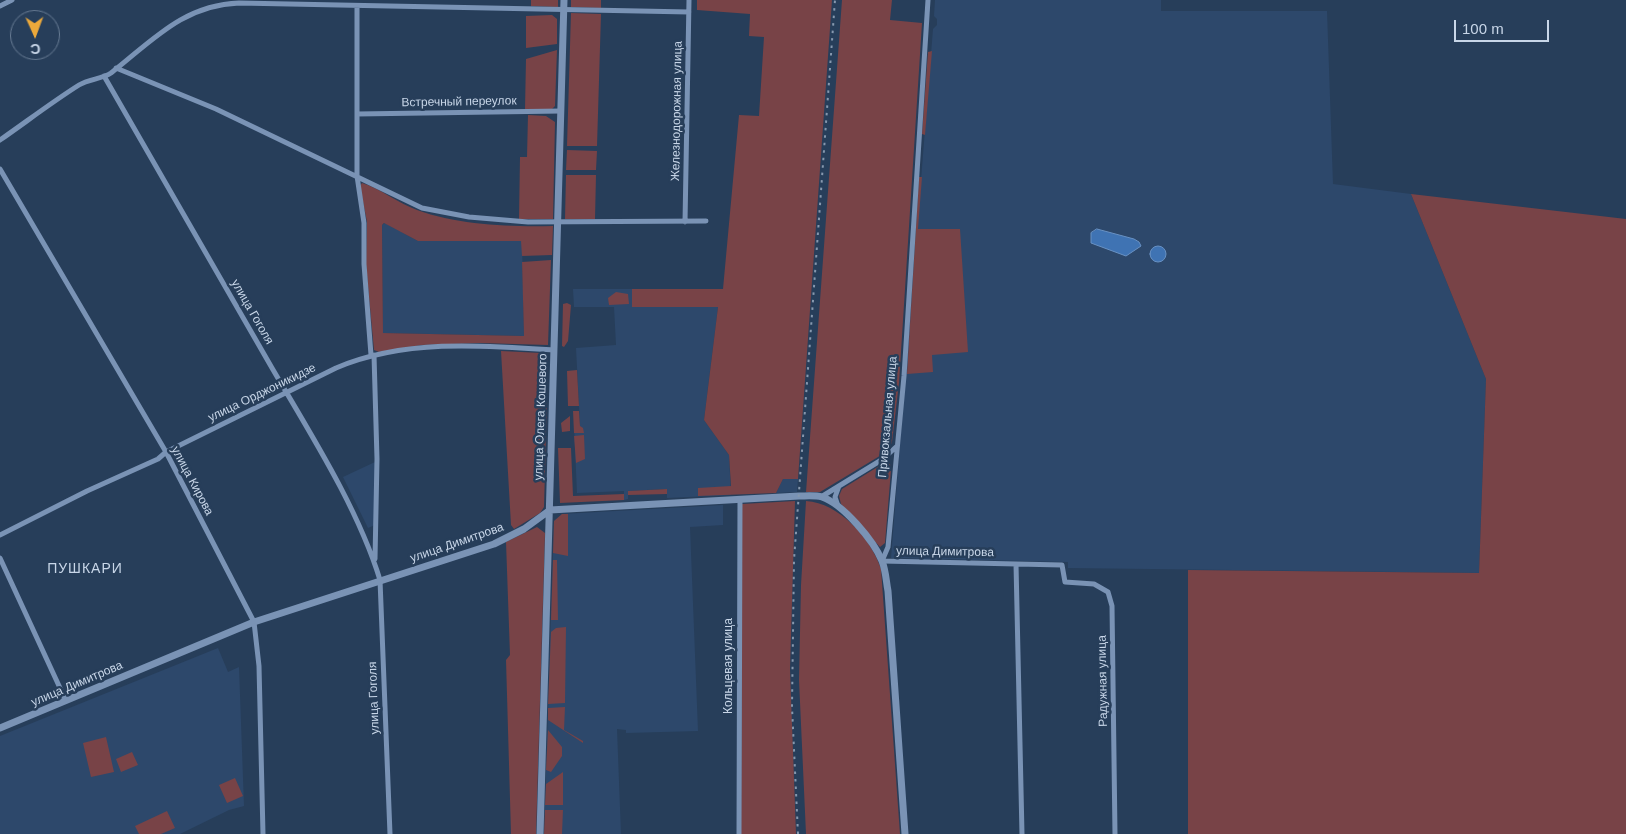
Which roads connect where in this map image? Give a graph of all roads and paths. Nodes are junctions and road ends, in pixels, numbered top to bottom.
1 (12, 0) edge
2 (354, 0) edge
3 (564, 0) edge
4 (689, 0) edge
5 (928, 0) edge
6 (0, 6) edge
7 (355, 7) junction
8 (564, 10) junction
9 (689, 12) junction
10 (116, 68) junction
11 (104, 76) junction
12 (561, 111) junction
13 (357, 114) junction
14 (0, 140) edge
15 (0, 169) edge
16 (357, 176) junction
17 (558, 222) junction
18 (685, 222) junction
19 (706, 222) dead end
20 (554, 350) junction
21 (372, 355) junction
22 (287, 392) junction
23 (896, 447) junction
24 (166, 452) junction
25 (840, 485) junction
26 (821, 497) junction
27 (740, 499) junction
28 (840, 509) junction
29 (550, 510) junction
30 (0, 535) edge
31 (0, 558) edge
32 (882, 561) junction
33 (374, 562) junction
34 (1016, 564) junction
35 (1062, 565) joint
36 (380, 580) junction
37 (254, 622) junction
38 (66, 701) junction
39 (0, 728) edge
40 (263, 834) edge
41 (390, 834) edge
42 (540, 834) edge
43 (739, 834) edge
44 (905, 834) edge
45 (1022, 834) edge
46 (1115, 834) edge

1 - 6 street
2 - 7 street, улица Гоголя
3 - 8 main road, улица Олега Кошевого
4 - 9 street, Железнодорожная улица
5 - 23 street, Привокзальная улица
7 - 8 street
7 - 10 street
7 - 13 street, улица Гоголя
8 - 9 street
8 - 12 main road, улица Олега Кошевого
9 - 18 street, Железнодорожная улица
10 - 11 street
10 - 16 street
11 - 14 street
11 - 22 street, улица Гоголя
12 - 13 street, Встречный переулок
12 - 17 main road, улица Олега Кошевого
13 - 16 street, улица Гоголя
15 - 24 street, улица Кирова
16 - 17 street
16 - 21 street, улица Гоголя
17 - 18 street
17 - 20 main road, улица Олега Кошевого
18 - 19 street
20 - 21 street, улица Орджоникидзе
20 - 29 main road, улица Олега Кошевого
21 - 22 street, улица Орджоникидзе
21 - 33 street, улица Гоголя
22 - 24 street, улица Орджоникидзе
22 - 33 street, улица Гоголя
23 - 25 street
23 - 32 street, Привокзальная улица
24 - 30 street, улица Орджоникидзе
24 - 37 street, улица Кирова
25 - 26 street
25 - 28 street
26 - 27 main road
26 - 28 main road, улица Димитрова
27 - 29 main road
27 - 43 street, Кольцевая улица
28 - 32 main road, улица Димитрова
29 - 36 main road, улица Димитрова
29 - 42 main road, улица Олега Кошевого
31 - 38 street
32 - 34 street, улица Димитрова
32 - 44 main road, Привокзальная улица
33 - 36 street, улица Гоголя
34 - 35 street, улица Димитрова
34 - 45 street
35 - 46 street, Радужная улица
36 - 37 main road, улица Димитрова
36 - 41 street, улица Гоголя
37 - 38 main road, улица Димитрова
37 - 40 street, улица Кирова
38 - 39 main road, улица Димитрова

